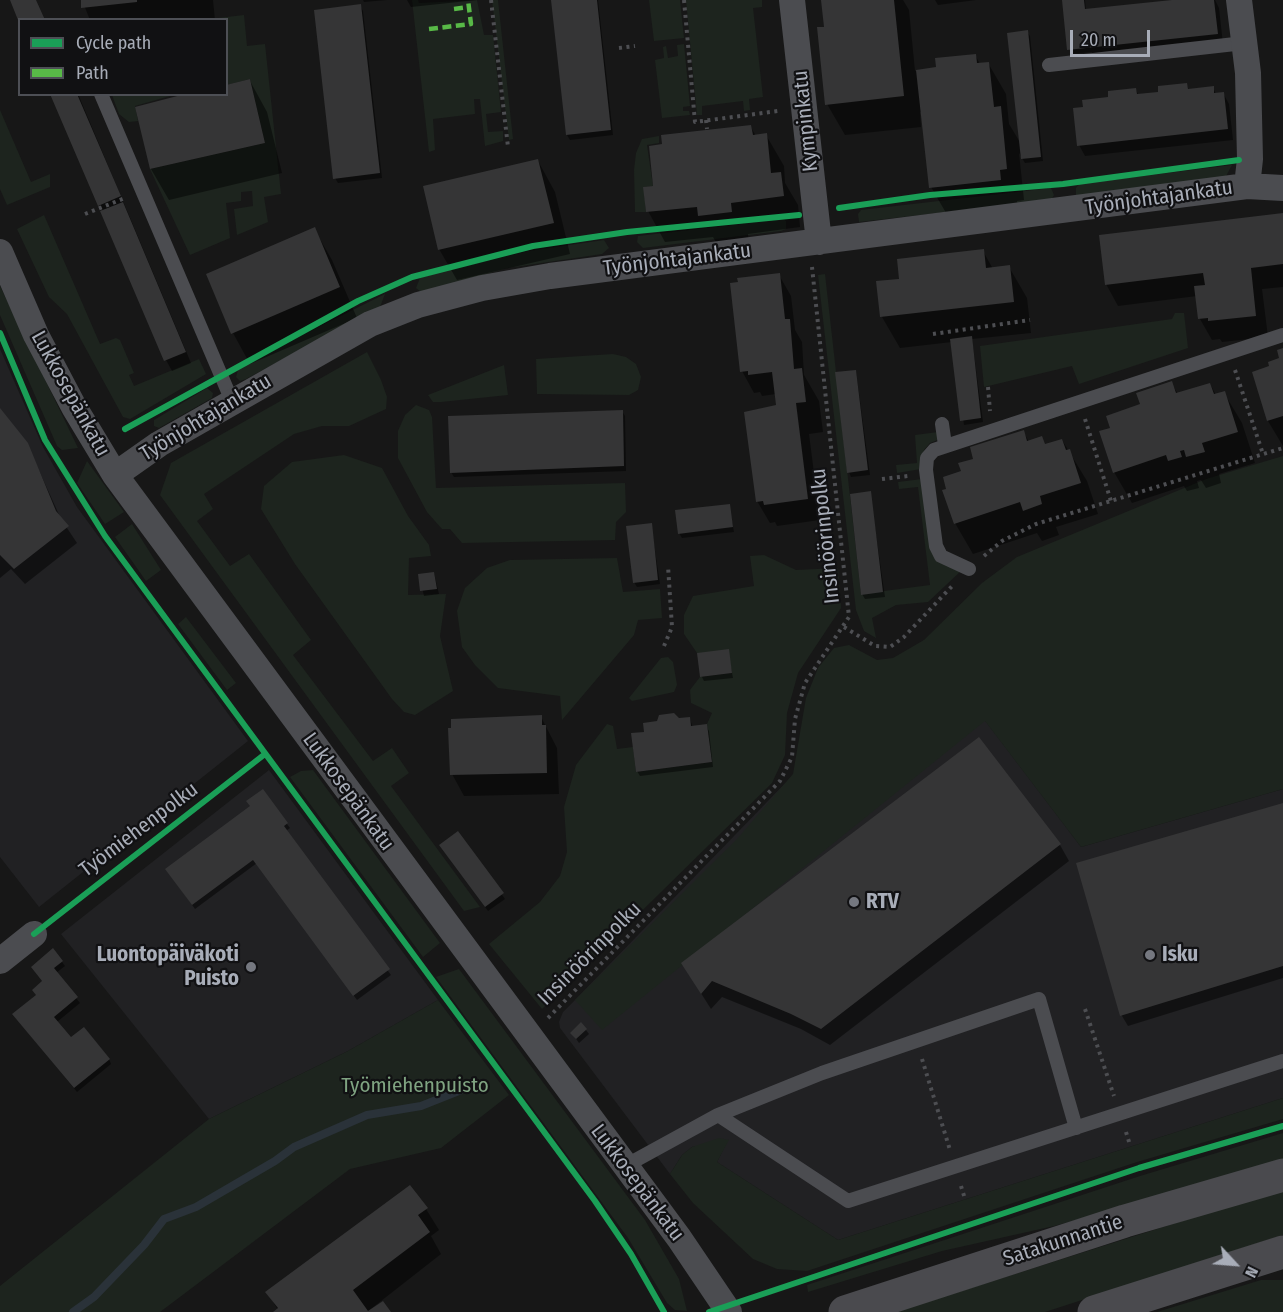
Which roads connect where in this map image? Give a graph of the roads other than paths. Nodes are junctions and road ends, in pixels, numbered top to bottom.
1 (792, 0) edge
2 (1239, 0) edge
3 (1244, 44) junction
4 (1049, 65) dead end
5 (102, 96) edge
6 (1247, 186) junction
7 (1283, 188) edge
8 (815, 250) junction
9 (0, 252) edge
10 (1283, 335) edge
11 (232, 401) junction
12 (942, 424) dead end
13 (945, 445) junction
14 (115, 475) junction
15 (969, 569) road end
16 (34, 934) dead end
17 (0, 961) edge
18 (1283, 1061) edge
19 (718, 1115) junction
20 (1076, 1128) junction
21 (625, 1166) junction
22 (1283, 1175) edge
23 (1283, 1252) edge
24 (729, 1312) edge
25 (845, 1312) edge
26 (1094, 1312) edge

1 - 8 street, Kympinkatu
2 - 3 street
3 - 4 lane
3 - 6 street
5 - 11 lane
6 - 7 street, Työnjohtajankatu
6 - 8 street, Työnjohtajankatu
8 - 11 street, Työnjohtajankatu
9 - 14 street, Lukkosepänkatu
10 - 13 lane
11 - 14 street, Työnjohtajankatu
12 - 13 lane
13 - 15 lane
14 - 21 street, Lukkosepänkatu
16 - 17 street
18 - 20 lane
19 - 20 lane
19 - 20 lane
19 - 21 lane
21 - 24 street, Lukkosepänkatu
22 - 25 main road, Satakunnantie
23 - 26 main road

